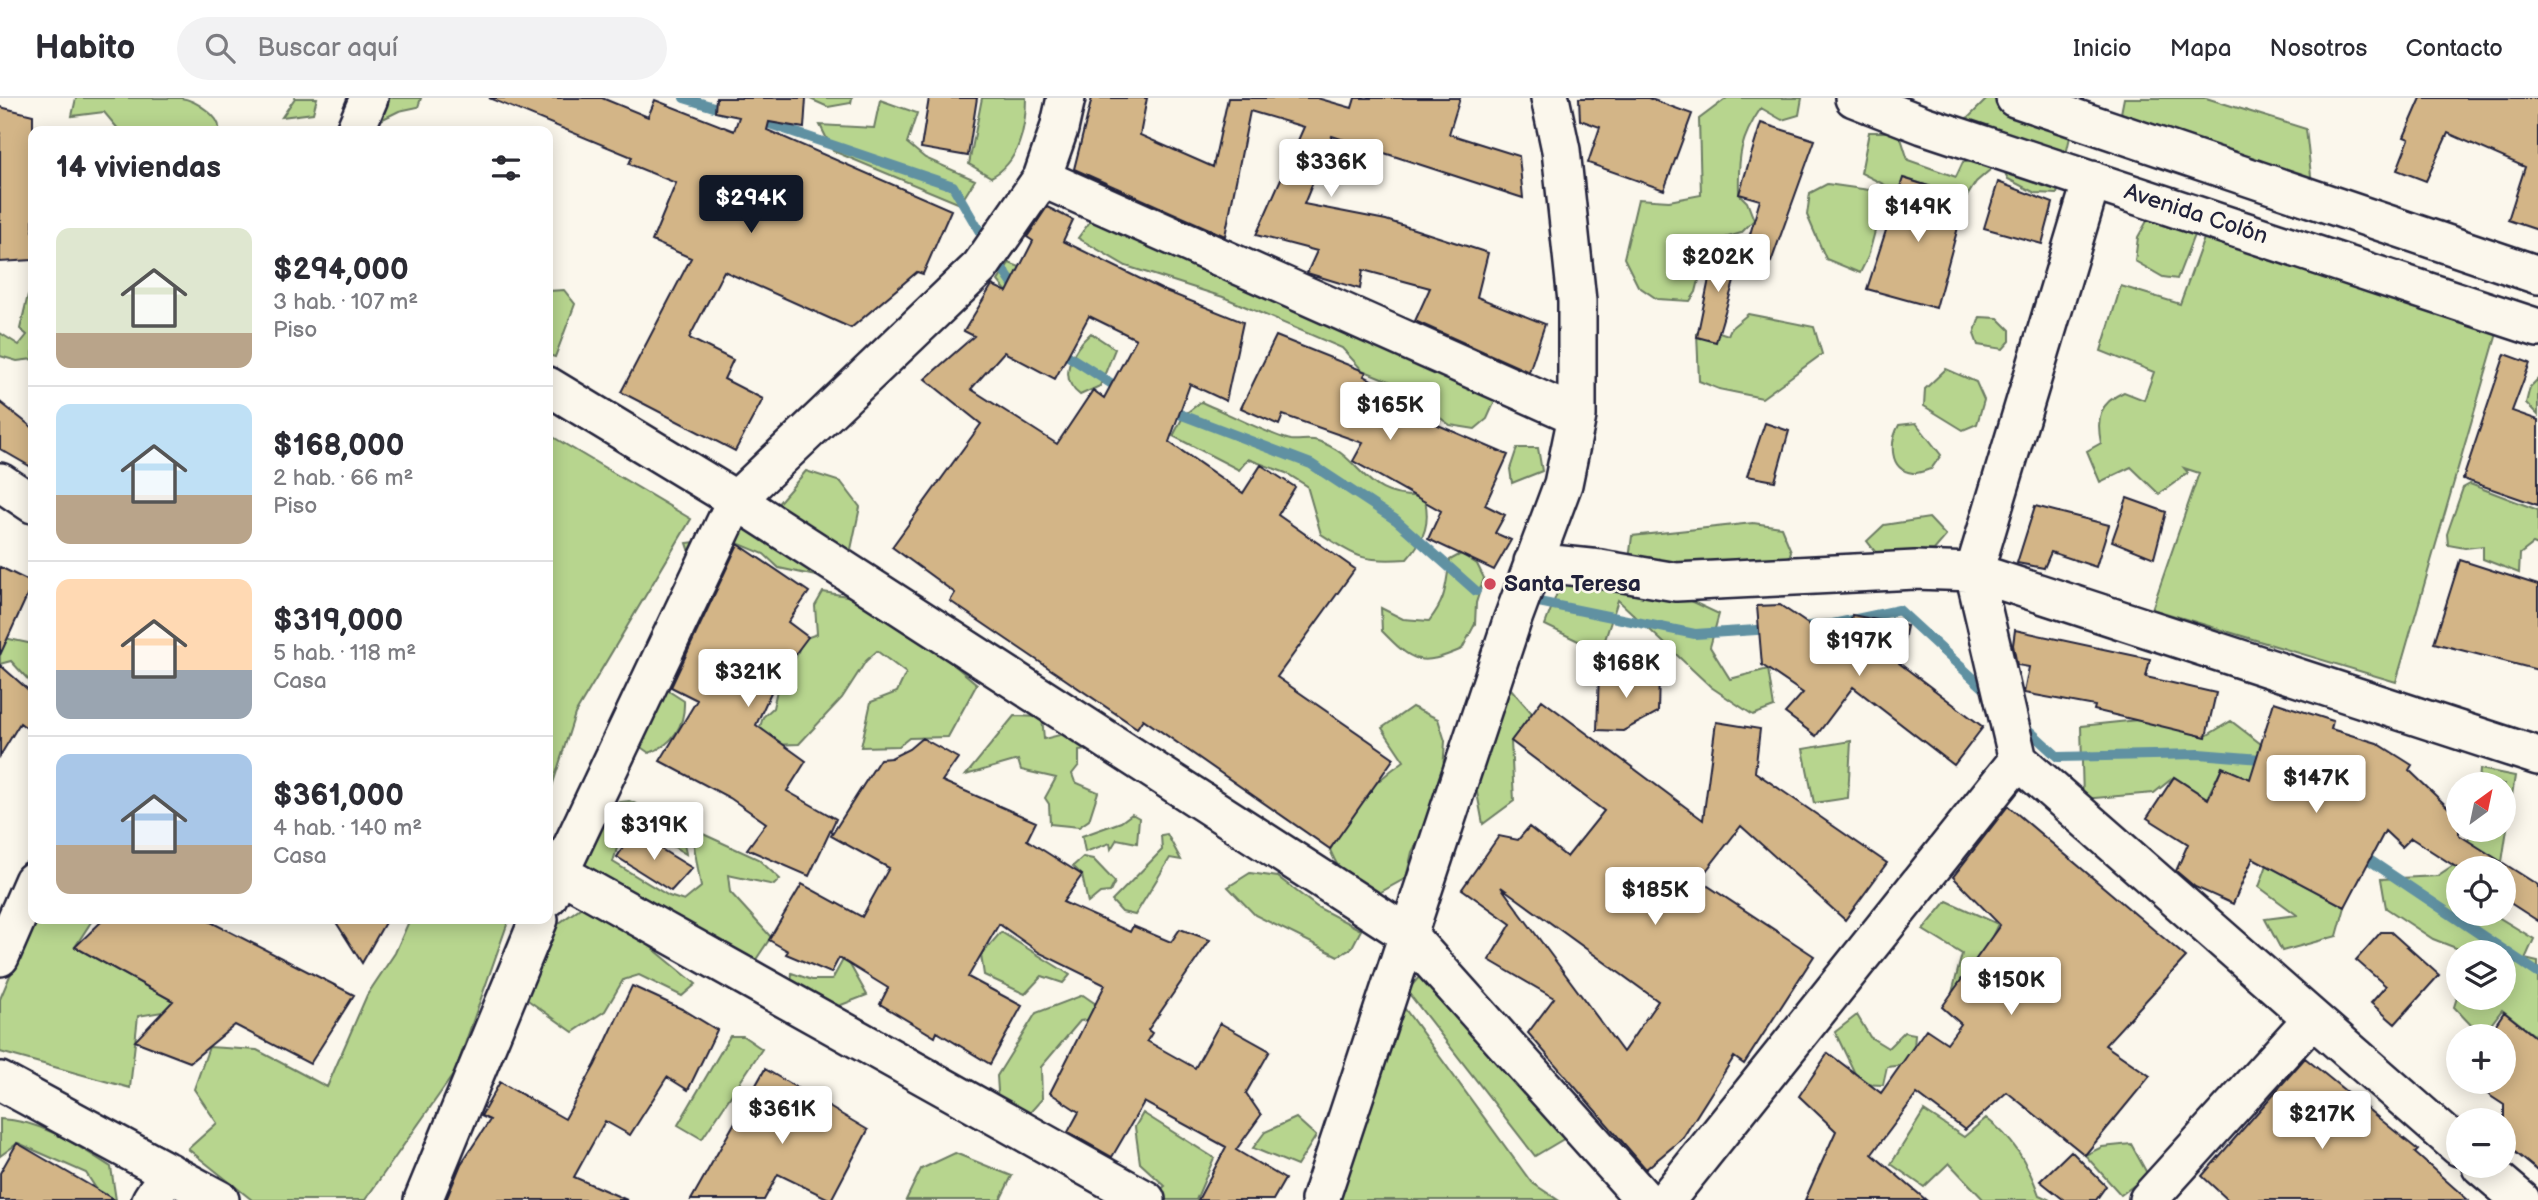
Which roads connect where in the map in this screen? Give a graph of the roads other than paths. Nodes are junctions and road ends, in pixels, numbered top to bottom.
1 (369, 98) edge
2 (1066, 98) edge
3 (1550, 98) edge
4 (2015, 98) edge
5 (1858, 99) edge
6 (1928, 111) edge
7 (357, 126) edge
8 (1042, 178) junction
9 (2092, 180) junction
10 (2538, 275) edge
11 (2538, 328) edge
12 (553, 389) edge
13 (1577, 416) junction
14 (0, 482) edge
15 (736, 500) junction
16 (28, 501) edge
17 (1533, 562) junction
18 (1973, 572) junction
19 (2538, 756) edge
20 (2018, 760) junction
21 (553, 885) edge
22 (28, 893) edge
23 (537, 924) edge
24 (1408, 934) junction
25 (0, 957) edge
26 (2311, 1020) junction
27 (0, 1081) edge
28 (2446, 1136) edge
29 (2495, 1178) edge
30 (160, 1186) edge
31 (220, 1200) edge
32 (423, 1200) edge
33 (1146, 1200) edge
34 (1320, 1200) edge
35 (1645, 1200) edge
36 (1666, 1200) edge
37 (2148, 1200) edge
38 (2521, 1200) edge

1 - 7 street
2 - 8 street
3 - 13 street
4 - 10 street
5 - 6 street, Avenida Colón
6 - 9 street, Avenida Colón
8 - 13 street
8 - 15 street
9 - 11 street, Avenida Colón
9 - 18 street
12 - 15 street
13 - 17 street
14 - 16 street
15 - 21 street
15 - 24 street
17 - 18 street
17 - 24 street
18 - 19 street
18 - 20 street
20 - 26 street
20 - 36 street
21 - 33 street
22 - 25 street
23 - 32 street
24 - 34 street
24 - 35 street
26 - 28 street
26 - 37 street
27 - 30 street
29 - 38 street
30 - 31 street

